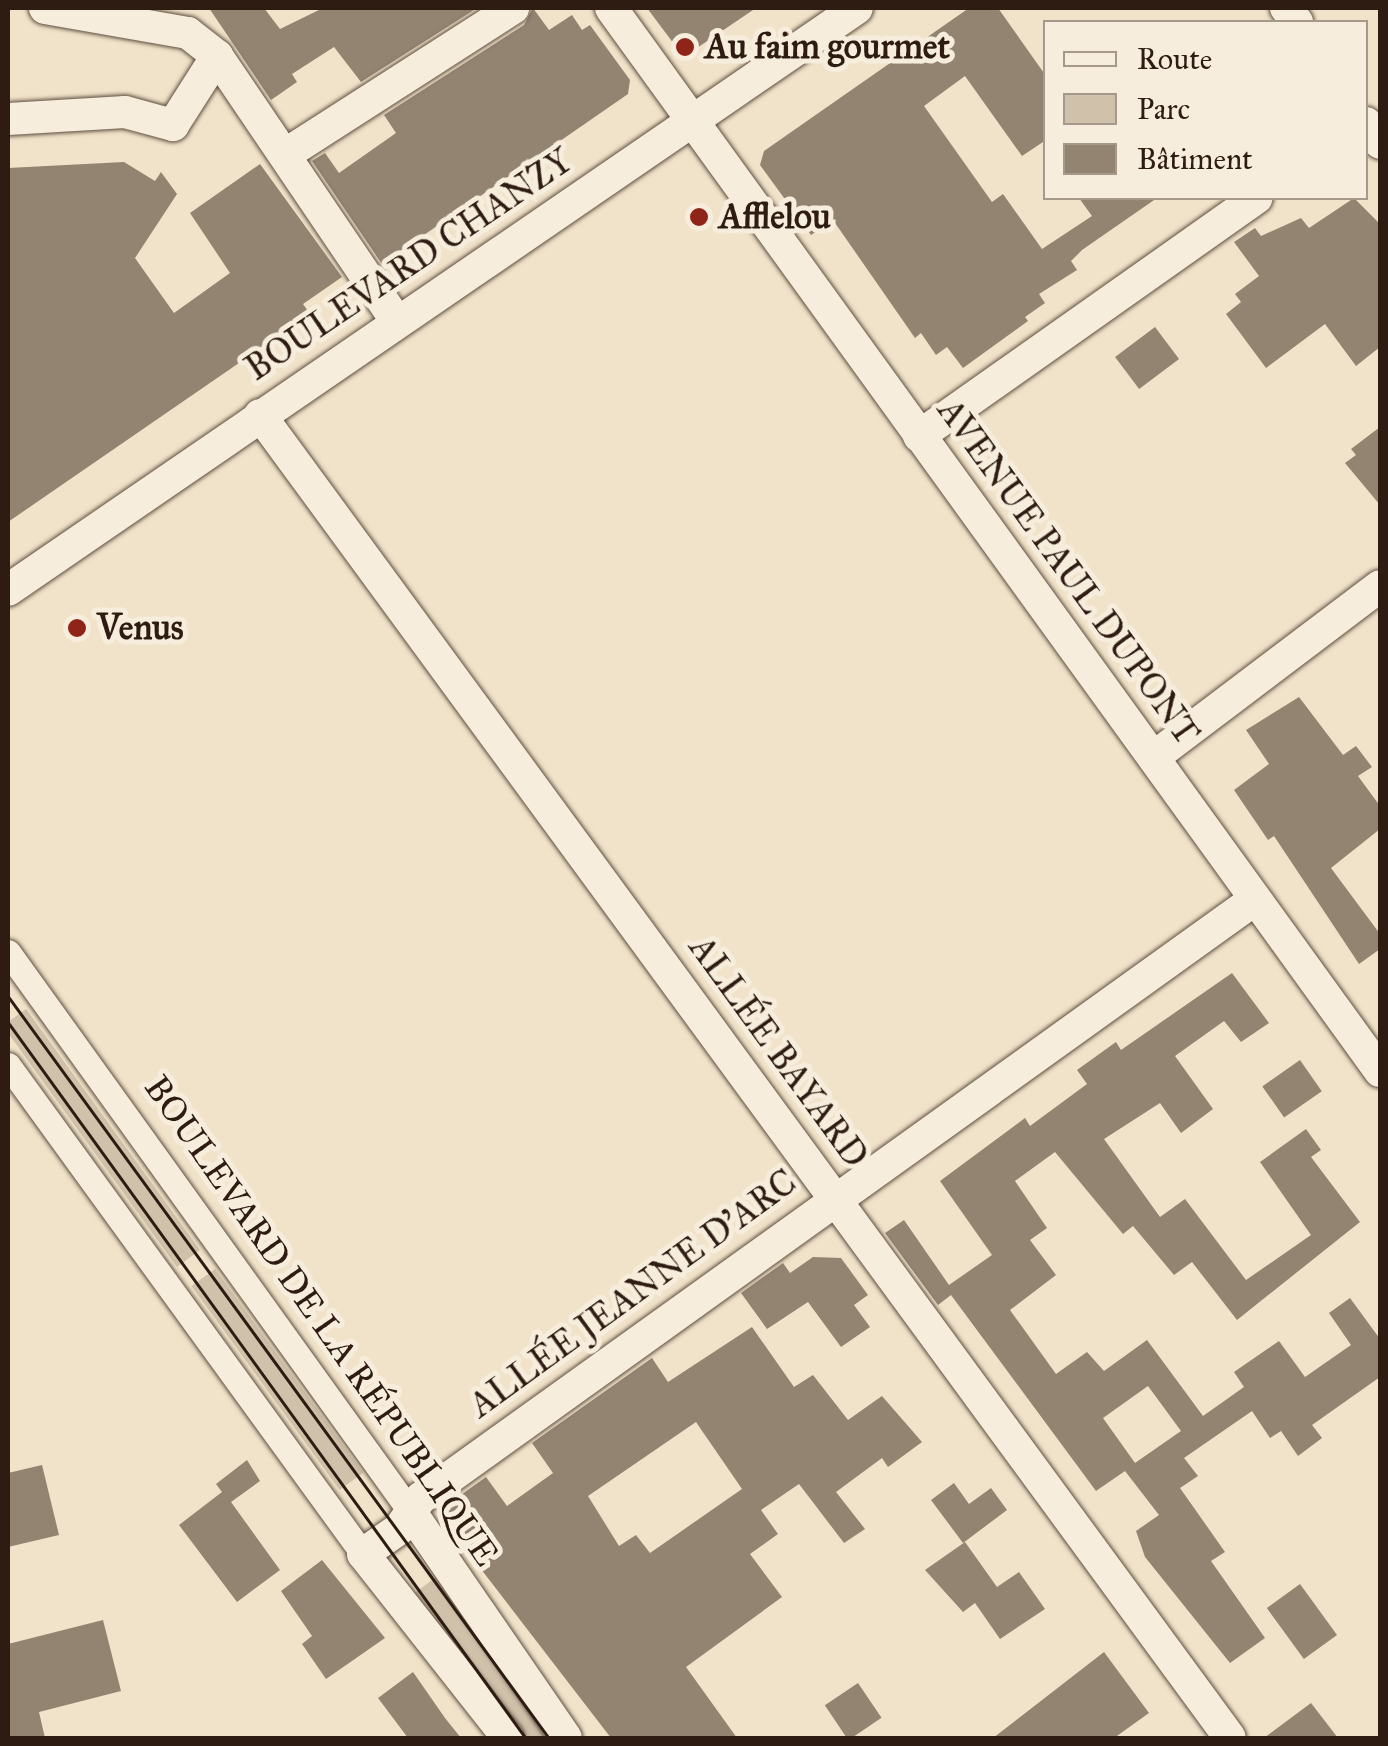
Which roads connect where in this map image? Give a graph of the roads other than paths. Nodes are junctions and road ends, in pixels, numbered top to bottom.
1 (45, 8) edge
2 (512, 8) edge
3 (611, 8) edge
4 (857, 8) edge
5 (217, 56) junction
6 (8, 119) edge
7 (690, 120) junction
8 (286, 154) junction
9 (1255, 200) edge
10 (398, 322) junction
11 (260, 414) junction
12 (919, 436) junction
13 (1380, 586) edge
14 (8, 590) edge
15 (1154, 757) junction
16 (1254, 900) junction
17 (8, 952) edge
18 (8, 1065) edge
19 (1380, 1072) edge
20 (834, 1197) junction
21 (410, 1511) junction
22 (363, 1554) junction
23 (508, 1738) edge
24 (566, 1738) edge
25 (1230, 1738) edge

1 - 5 street
2 - 8 street
3 - 7 street, AVENUE PAUL DUPONT
4 - 7 street, BOULEVARD CHANZY
5 - 6 street
5 - 8 street
7 - 10 street, BOULEVARD CHANZY
7 - 12 street, AVENUE PAUL DUPONT
8 - 10 street
9 - 12 street
10 - 11 street, BOULEVARD CHANZY
11 - 14 street, BOULEVARD CHANZY
11 - 20 street, ALLÉE BAYARD
12 - 15 street, AVENUE PAUL DUPONT
13 - 15 street
15 - 16 street, AVENUE PAUL DUPONT
16 - 19 street, AVENUE PAUL DUPONT
16 - 20 street, ALLÉE JEANNE D'ARC
17 - 21 street, BOULEVARD DE LA RÉPUBLIQUE
18 - 22 street
20 - 21 street, ALLÉE JEANNE D'ARC
20 - 25 street, ALLÉE BAYARD
21 - 22 street, ALLÉE JEANNE D'ARC
21 - 24 street, BOULEVARD DE LA RÉPUBLIQUE
22 - 23 street

